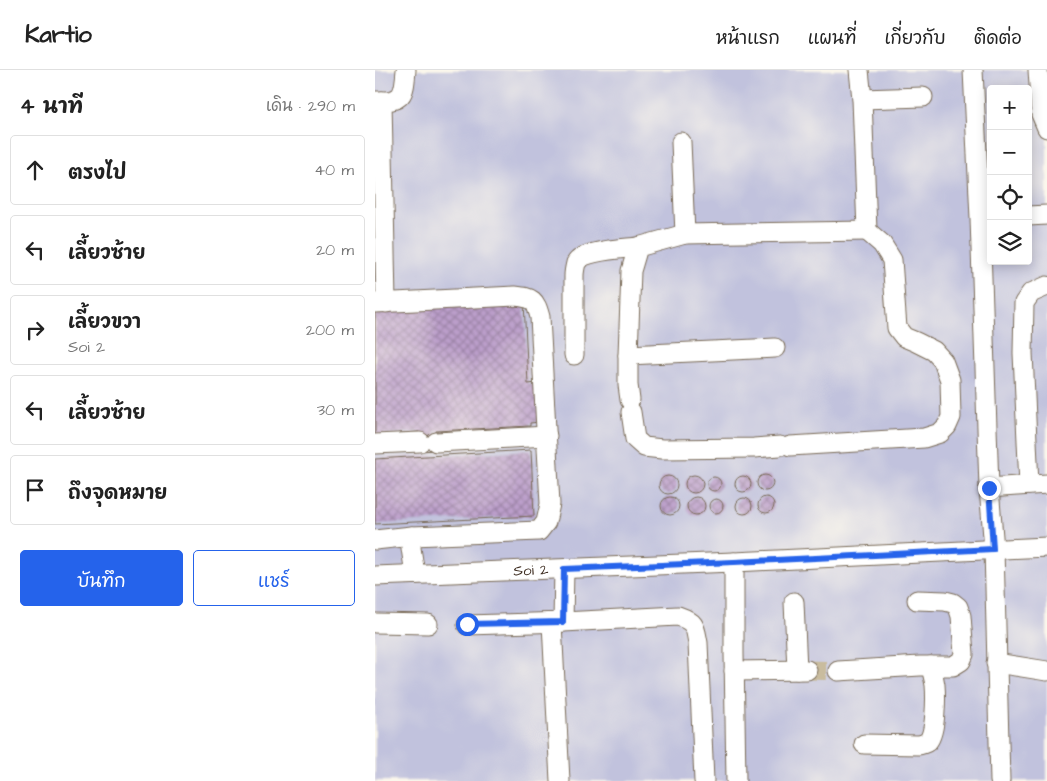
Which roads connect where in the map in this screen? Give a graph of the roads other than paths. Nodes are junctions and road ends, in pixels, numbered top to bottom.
1 (405, 70) edge
2 (859, 70) edge
3 (973, 70) edge
4 (1038, 70) edge
5 (923, 98) dead end
6 (862, 100) junction
7 (378, 101) edge
8 (1047, 128) edge
9 (681, 142) dead end
10 (1047, 215) edge
11 (1032, 216) edge
12 (985, 218) edge
13 (867, 231) junction
14 (685, 234) junction
15 (638, 247) junction
16 (1047, 286) edge
17 (381, 303) edge
18 (775, 348) dead end
19 (574, 355) dead end
20 (628, 355) junction
21 (547, 436) junction
22 (375, 444) edge
23 (1038, 485) edge
24 (989, 488) junction
25 (412, 536) junction
26 (375, 540) edge
27 (1047, 547) edge
28 (993, 549) junction
29 (734, 562) junction
30 (564, 569) junction
31 (415, 574) junction
32 (375, 576) edge
33 (917, 600) dead end
34 (794, 602) dead end
35 (375, 623) edge
36 (557, 623) junction
37 (428, 624) dead end
38 (467, 624) dead end
39 (996, 663) junction
40 (930, 666) junction
41 (734, 671) junction
42 (838, 671) tunnel mouth
43 (1047, 671) edge
44 (864, 744) dead end
45 (560, 781) edge
46 (704, 781) edge
47 (736, 781) edge
48 (1000, 781) edge

1 - 7 street
2 - 6 street
3 - 12 street
4 - 8 street
5 - 6 street
6 - 13 street
7 - 17 street
9 - 14 street
10 - 11 street
12 - 24 street
13 - 14 street
13 - 20 street
14 - 15 street
15 - 19 street
15 - 20 street
16 - 23 street
17 - 21 street
18 - 20 street
21 - 22 street
21 - 25 street
23 - 24 street
24 - 28 street
25 - 26 street
25 - 31 street
27 - 28 street, Soi 2
28 - 29 street, Soi 2
28 - 39 street
29 - 30 street, Soi 2
29 - 41 street
30 - 31 street, Soi 2
30 - 36 street
31 - 32 street, Soi 2
33 - 40 street
34 - 41 street
35 - 37 street
36 - 38 street
36 - 45 street
36 - 46 street
39 - 43 street
39 - 48 street
40 - 42 street
40 - 44 street
41 - 47 street

